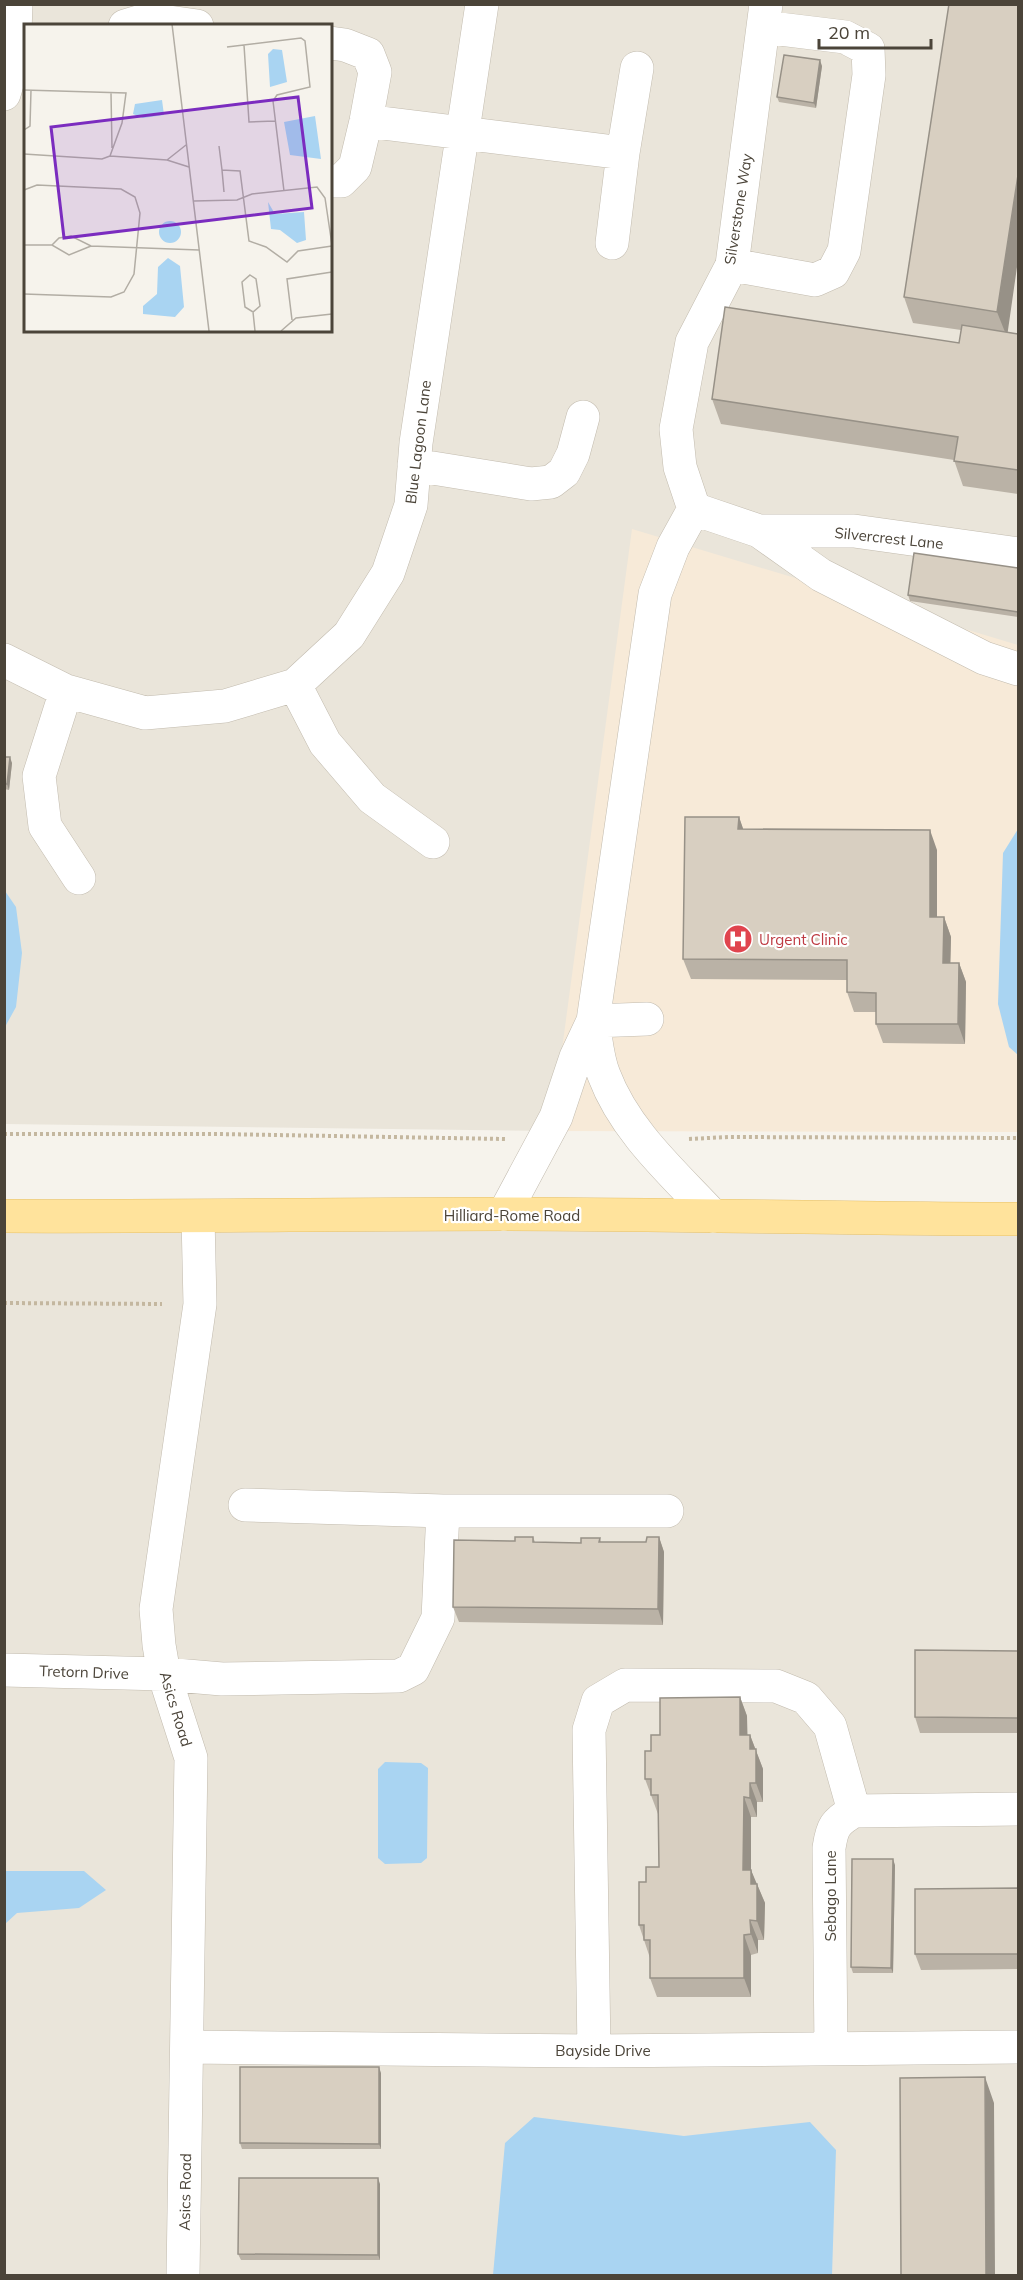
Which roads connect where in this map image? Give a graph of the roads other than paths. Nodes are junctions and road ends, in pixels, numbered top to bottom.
1 (16, 4) edge
2 (483, 4) edge
3 (764, 16) edge
4 (132, 24) edge
5 (182, 24) edge
6 (332, 43) edge
7 (637, 68) dead end
8 (4, 94) edge
9 (366, 121) junction
10 (463, 134) junction
11 (622, 153) junction
12 (332, 182) edge
13 (612, 243) dead end
14 (732, 265) junction
15 (583, 417) dead end
16 (414, 465) junction
17 (694, 509) junction
18 (759, 531) junction
19 (1018, 554) edge
20 (4, 660) edge
21 (1018, 669) edge
22 (295, 685) junction
23 (66, 691) junction
24 (433, 842) dead end
25 (79, 878) dead end
26 (647, 1019) dead end
27 (593, 1021) junction
28 (504, 1214) junction
29 (4, 1216) edge
30 (713, 1216) junction
31 (198, 1217) junction
32 (1018, 1219) edge
33 (245, 1505) dead end
34 (443, 1510) junction
35 (667, 1511) dead end
36 (4, 1670) edge
37 (164, 1674) junction
38 (1018, 1809) edge
39 (854, 1811) junction
40 (188, 2047) junction
41 (1018, 2047) edge
42 (831, 2049) junction
43 (594, 2051) junction
44 (183, 2276) edge

1 - 8 street
2 - 10 street, Blue Lagoon Lane
3 - 14 street, Silverstone Way
3 - 14 street
4 - 5 street
6 - 9 street
7 - 11 street
9 - 10 street
9 - 12 street
10 - 11 street
10 - 16 street, Blue Lagoon Lane
11 - 13 street
14 - 17 street, Silverstone Way
15 - 16 street
16 - 22 street, Blue Lagoon Lane
17 - 18 street
17 - 27 street
18 - 19 street, Silvercrest Lane
18 - 21 street
20 - 23 street, Blue Lagoon Lane
22 - 23 street, Blue Lagoon Lane
22 - 24 street
23 - 25 street
26 - 27 street
27 - 28 street
27 - 30 street
28 - 30 main road, Hilliard-Rome Road
28 - 31 main road, Hilliard-Rome Road
29 - 31 main road, Hilliard-Rome Road
30 - 32 main road, Hilliard-Rome Road
31 - 37 street, Asics Road
33 - 34 street
34 - 35 street
34 - 37 street, Tretorn Drive
36 - 37 street, Tretorn Drive
37 - 40 street, Asics Road
38 - 39 street
39 - 42 street, Sebago Lane
39 - 43 street
40 - 43 street, Bayside Drive
40 - 44 street, Asics Road
41 - 42 street, Bayside Drive
42 - 43 street, Bayside Drive

